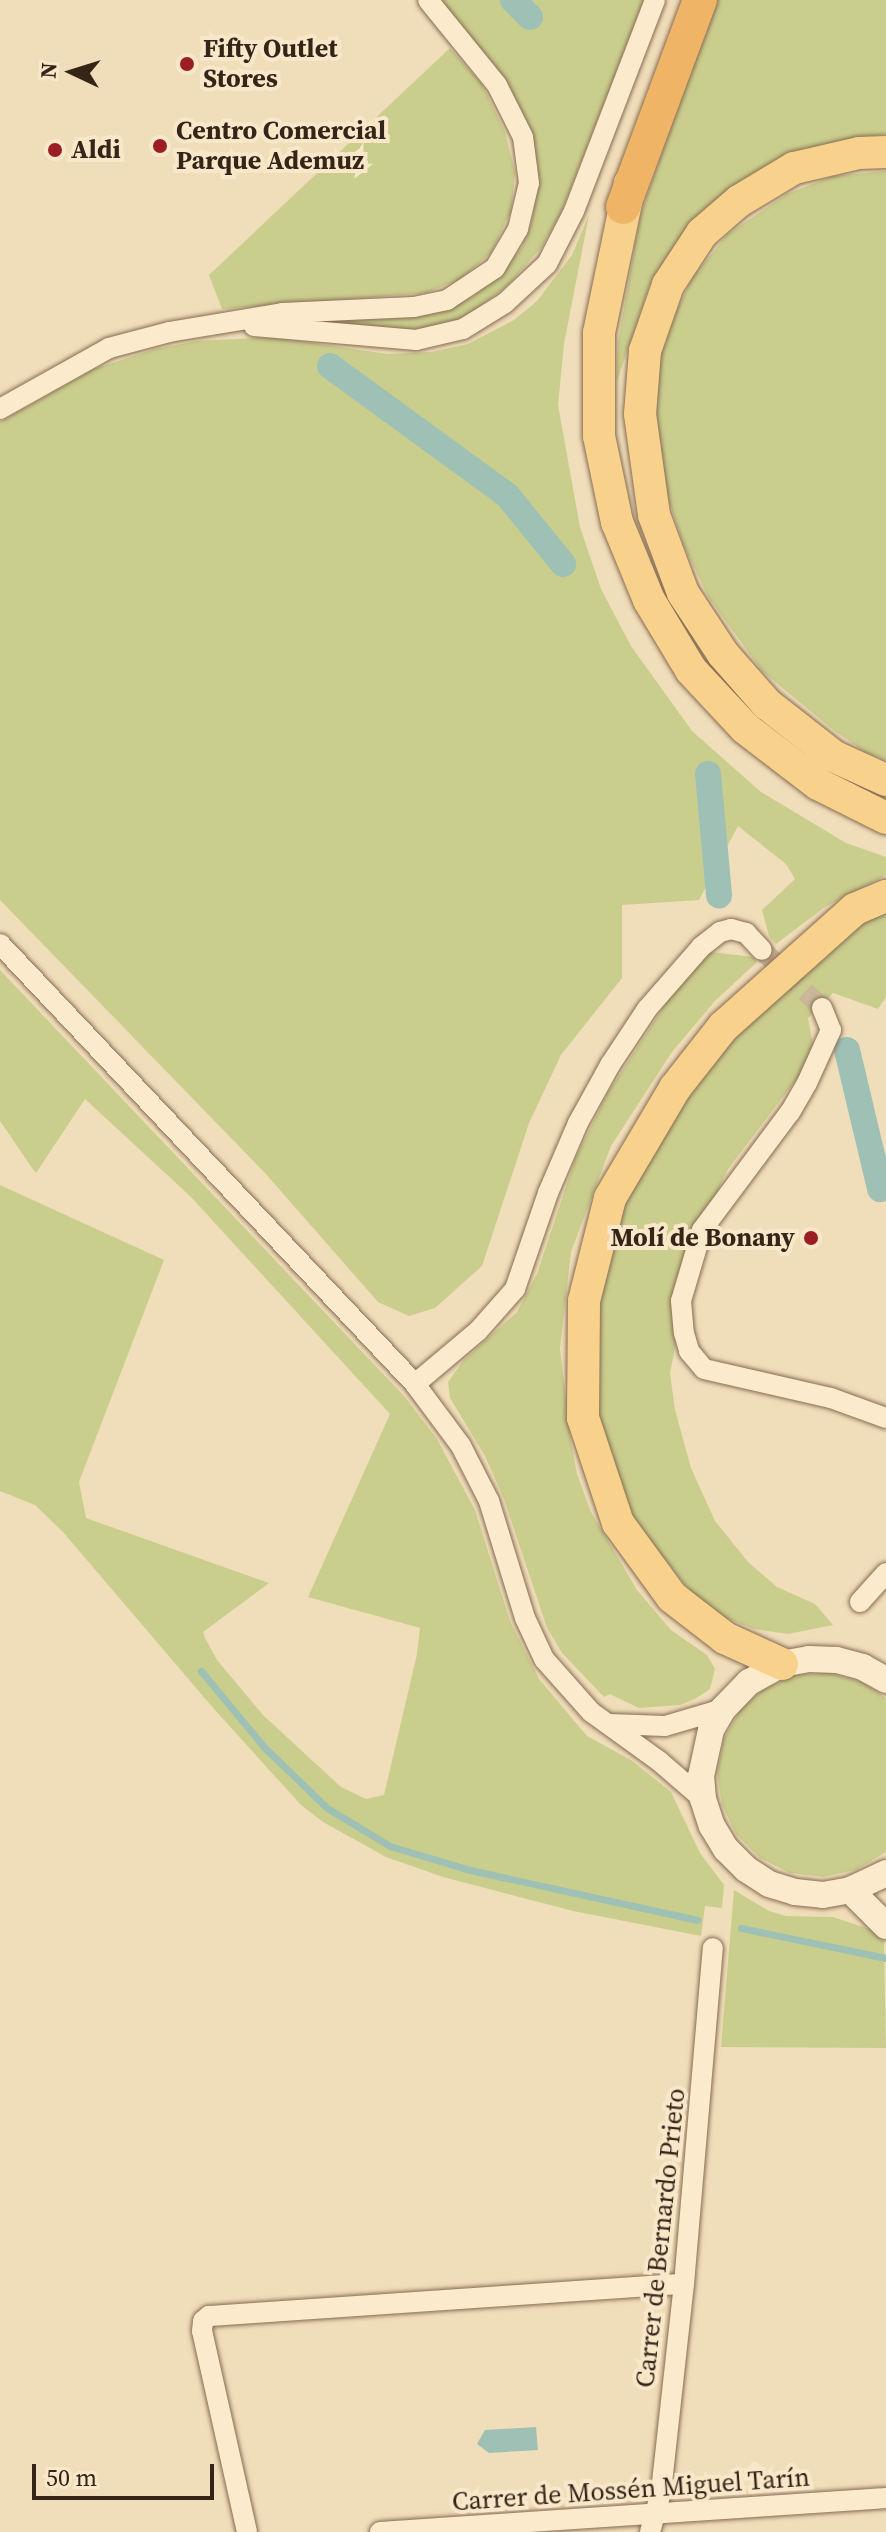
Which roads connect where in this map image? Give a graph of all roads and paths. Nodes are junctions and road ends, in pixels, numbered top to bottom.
1 (428, 0) edge
2 (655, 0) edge
3 (686, 0) edge
4 (700, 0) edge
5 (886, 152) edge
6 (623, 207) junction
7 (226, 325) junction
8 (0, 409) edge
9 (886, 780) edge
10 (886, 818) edge
11 (886, 896) edge
12 (0, 944) edge
13 (762, 950) tunnel mouth
14 (822, 1008) tunnel mouth
15 (415, 1384) junction
16 (886, 1418) edge
17 (886, 1573) edge
18 (860, 1602) dead end
19 (782, 1664) junction
20 (886, 1680) edge
21 (723, 1709) junction
22 (609, 1724) junction
23 (703, 1799) junction
24 (886, 1873) edge
25 (850, 1890) junction
26 (886, 1926) edge
27 (713, 1948) dead end
28 (684, 2284) junction
29 (886, 2498) edge
30 (653, 2523) edge
31 (247, 2532) edge
32 (380, 2532) edge

1 - 7 street
2 - 7 street
3 - 6 main road
4 - 6 highway
5 - 9 main road
6 - 10 main road
7 - 8 street
11 - 19 main road
12 - 15 street
13 - 15 street
14 - 16 street
15 - 22 street
17 - 18 street
19 - 20 street
19 - 21 street
21 - 22 street
21 - 23 street
22 - 23 street
23 - 25 street
24 - 25 street
25 - 26 street
27 - 28 street, Carrer de Bernardo Prieto
28 - 30 street, Carrer de Bernardo Prieto
28 - 31 street
29 - 30 street, Carrer de Mossén Miguel Tarín
30 - 32 street, Carrer de Mossén Miguel Tarín

